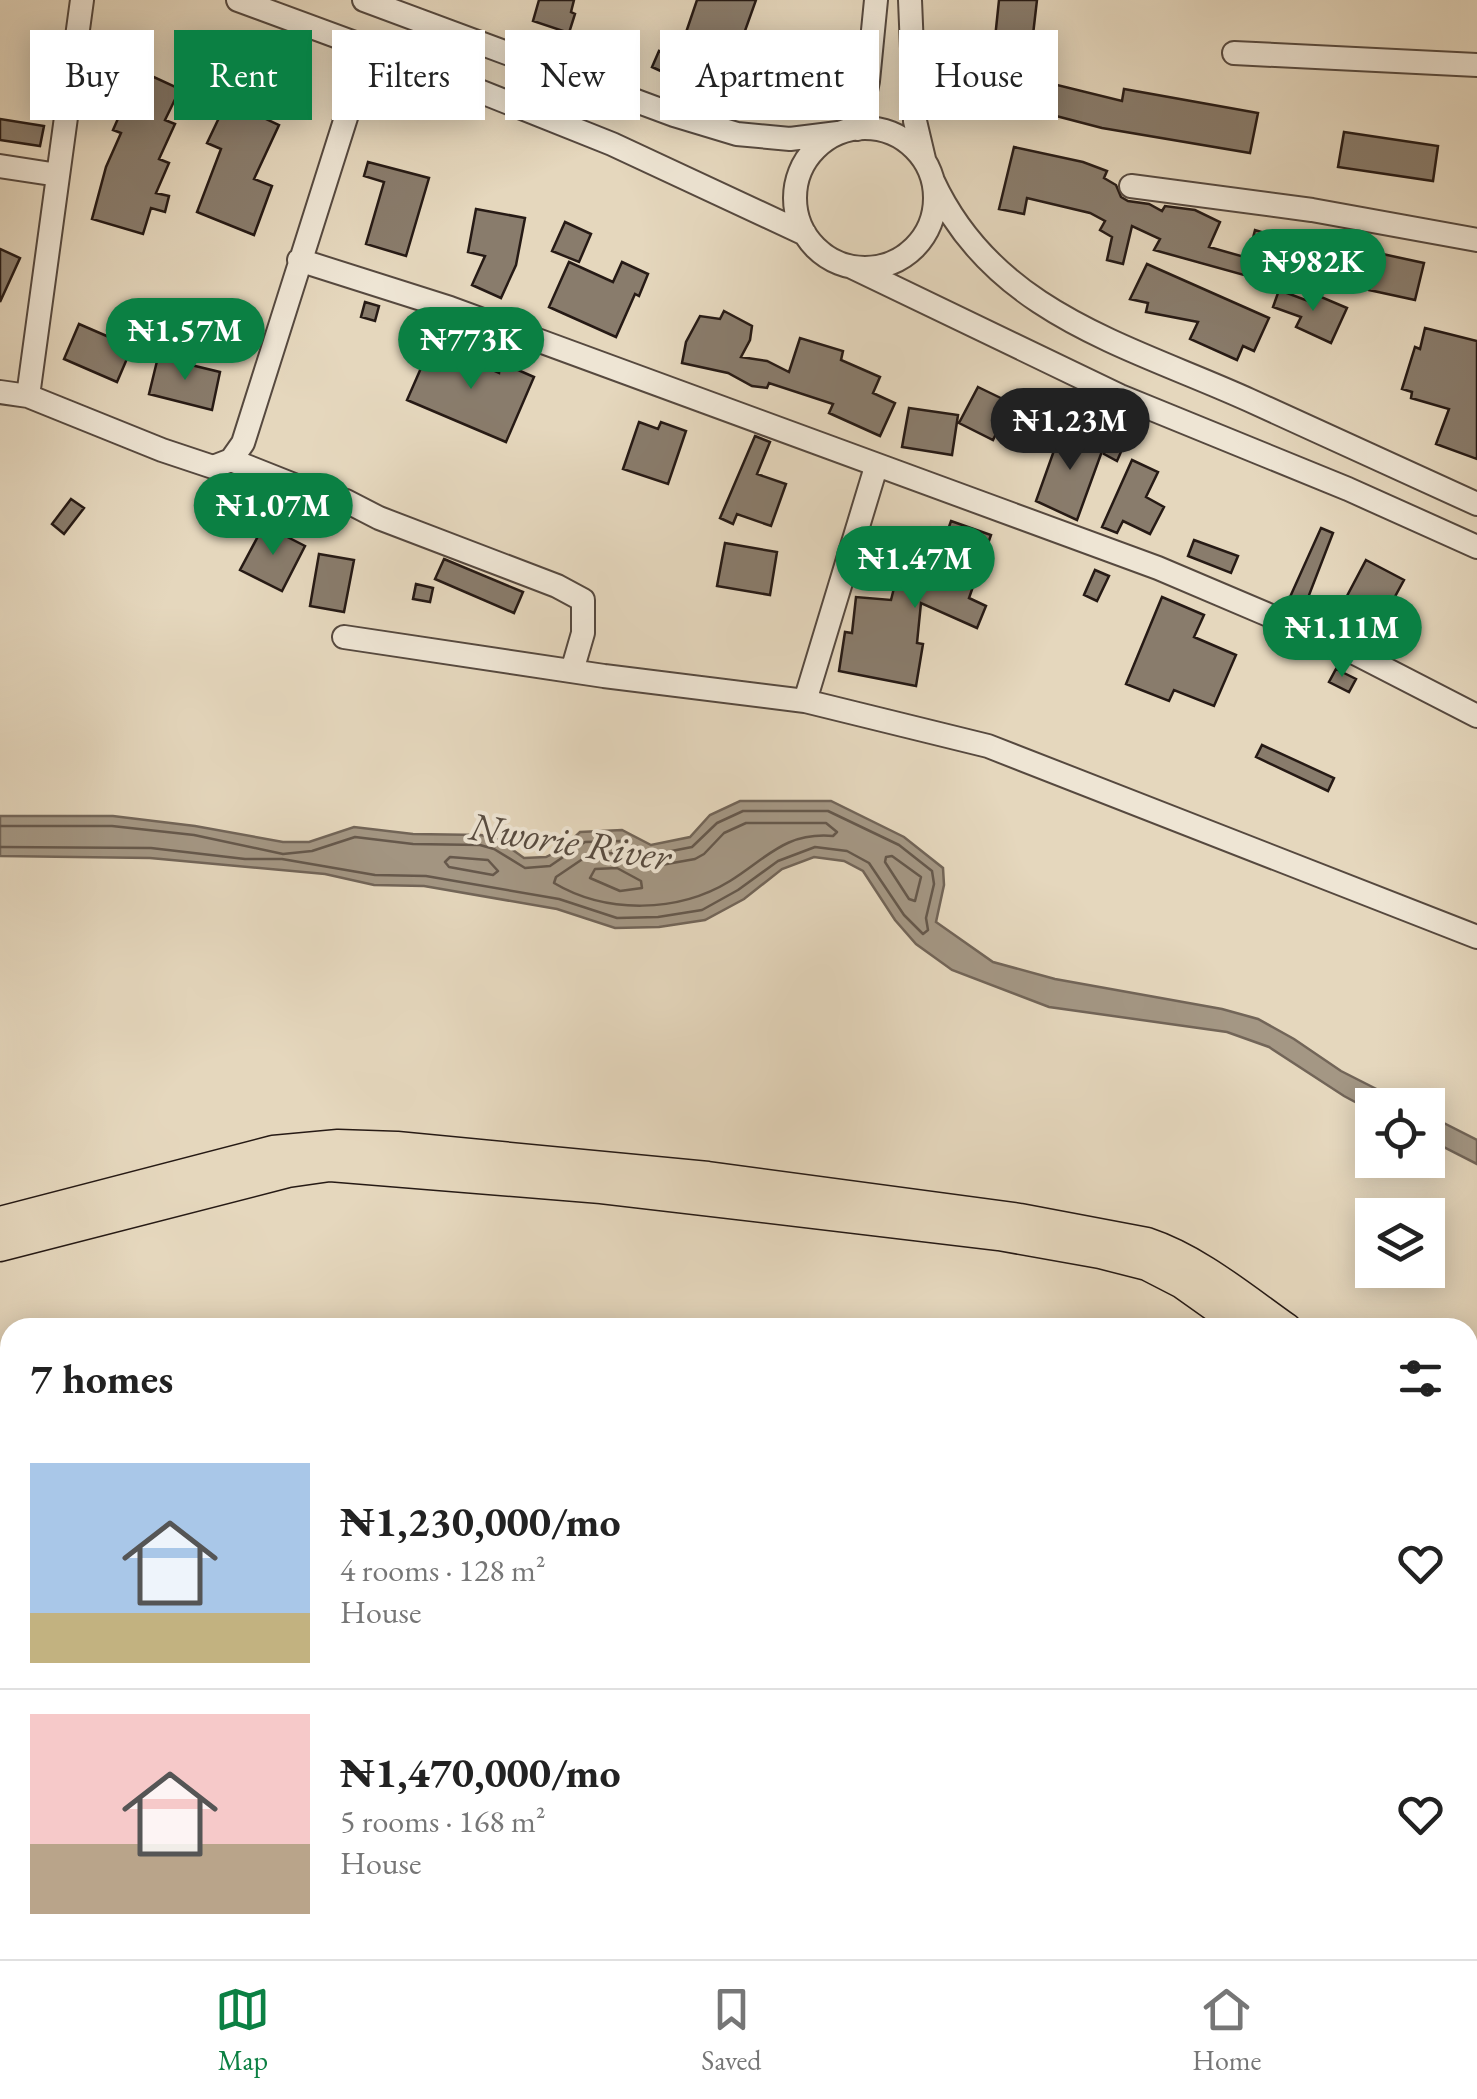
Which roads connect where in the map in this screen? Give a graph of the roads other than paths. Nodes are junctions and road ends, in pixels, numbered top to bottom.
1 (82, 0) edge
2 (238, 0) edge
3 (364, 0) edge
4 (876, 0) edge
5 (910, 0) edge
6 (332, 35) edge
7 (1234, 54) dead end
8 (1477, 65) edge
9 (485, 94) edge
10 (345, 120) edge
11 (848, 131) junction
12 (0, 166) edge
13 (929, 172) junction
14 (58, 174) junction
15 (1131, 186) dead end
16 (805, 234) junction
17 (1477, 240) edge
18 (299, 260) junction
19 (852, 268) junction
20 (0, 392) edge
21 (28, 396) junction
22 (231, 460) junction
23 (876, 467) junction
24 (1477, 504) edge
25 (1477, 548) edge
26 (344, 636) dead end
27 (572, 671) junction
28 (805, 700) junction
29 (1477, 716) edge
30 (1477, 938) edge
31 (0, 1221) edge
32 (0, 1247) edge
33 (1229, 1318) edge
34 (1273, 1318) edge

1 - 14 street
2 - 6 street
3 - 11 street
4 - 11 street
5 - 13 street
7 - 8 street
9 - 16 street
10 - 18 street
11 - 13 street
11 - 16 street
12 - 14 street
13 - 19 street
13 - 24 street
14 - 21 street
15 - 17 street
16 - 19 street
18 - 22 street
18 - 23 street
19 - 25 street
20 - 21 street
21 - 22 street
22 - 27 street
23 - 28 street
23 - 29 street
26 - 27 street
27 - 28 street
28 - 30 street
31 - 34 main road
32 - 33 main road

